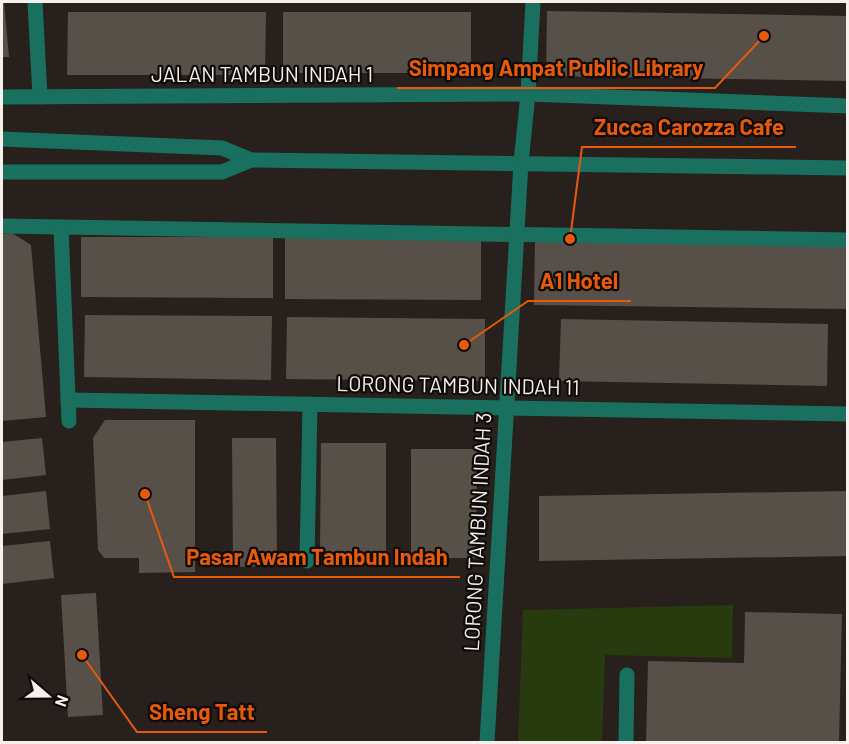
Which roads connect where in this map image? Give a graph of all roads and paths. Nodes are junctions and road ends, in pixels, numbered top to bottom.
1 (35, 2) edge
2 (533, 2) edge
3 (528, 94) junction
4 (2, 97) edge
5 (40, 97) junction
6 (848, 106) edge
7 (2, 139) edge
8 (251, 160) junction
9 (521, 164) junction
10 (848, 168) edge
11 (2, 171) edge
12 (2, 226) edge
13 (61, 228) junction
14 (517, 235) junction
15 (848, 240) edge
16 (68, 400) junction
17 (310, 404) junction
18 (507, 408) junction
19 (848, 414) edge
20 (69, 421) dead end
21 (307, 561) dead end
22 (627, 675) dead end
23 (488, 742) edge
24 (626, 742) edge

1 - 5 street
2 - 3 street, LORONG TAMBUN INDAH 3
3 - 5 street, JALAN TAMBUN INDAH 1
3 - 6 street, JALAN TAMBUN INDAH 1
3 - 9 street, LORONG TAMBUN INDAH 3
4 - 5 street, JALAN TAMBUN INDAH 1
7 - 8 street
8 - 9 street
8 - 11 street
9 - 10 street
9 - 14 street, LORONG TAMBUN INDAH 3
12 - 13 street
13 - 14 street
13 - 16 street
14 - 15 street
14 - 18 street, LORONG TAMBUN INDAH 3
16 - 17 street, LORONG TAMBUN INDAH 11
16 - 20 street
17 - 18 street, LORONG TAMBUN INDAH 11
17 - 21 street
18 - 19 street, LORONG TAMBUN INDAH 11
18 - 23 street, LORONG TAMBUN INDAH 3
22 - 24 street

